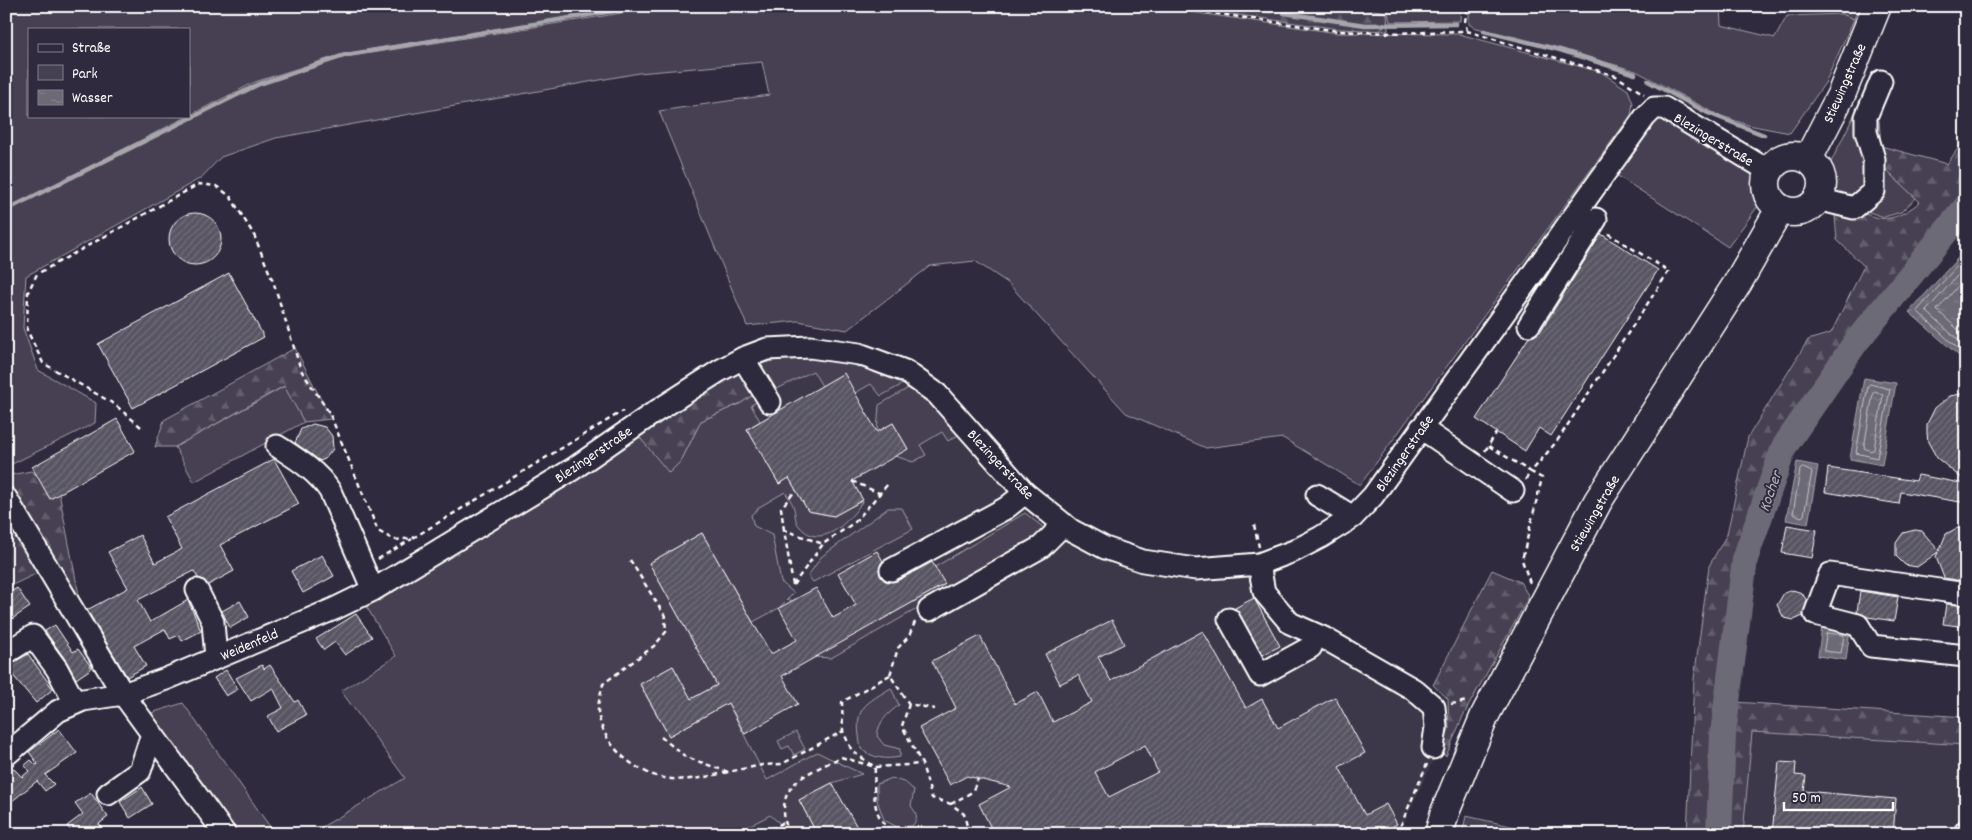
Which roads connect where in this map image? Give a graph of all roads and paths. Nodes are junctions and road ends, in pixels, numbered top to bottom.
1 (1162, 6) edge
2 (1468, 6) edge
3 (1877, 6) edge
4 (1467, 31) junction
5 (1881, 81) dead end
6 (1654, 108) junction
7 (1808, 159) junction
8 (1769, 171) junction
9 (1818, 200) junction
10 (1780, 209) junction
11 (1594, 221) joint
12 (1546, 256) junction
13 (1564, 267) junction
14 (1529, 326) dead end
15 (743, 358) junction
16 (770, 402) dead end
17 (628, 408) dead end
18 (141, 427) dead end
19 (1421, 428) junction
20 (1496, 432) dead end
21 (277, 446) dead end
22 (1489, 446) junction
23 (1475, 465) junction
24 (1531, 472) junction
25 (852, 481) dead end
26 (888, 484) dead end
27 (796, 490) dead end
28 (1513, 491) joint
29 (879, 493) junction
30 (1025, 493) junction
31 (1317, 495) dead end
32 (6, 498) edge
33 (1353, 517) junction
34 (1064, 524) junction
35 (784, 530) junction
36 (413, 538) junction
37 (823, 544) junction
38 (630, 560) dead end
39 (1259, 564) junction
40 (364, 568) junction
41 (891, 570) dead end
42 (1532, 588) dead end
43 (197, 590) dead end
44 (373, 590) junction
45 (1966, 594) edge
46 (929, 610) joint
47 (1229, 619) dead end
48 (1315, 636) junction
49 (6, 653) edge
50 (1966, 656) edge
51 (216, 658) junction
52 (890, 675) junction
53 (123, 694) junction
54 (1477, 699) dead end
55 (75, 704) junction
56 (909, 704) junction
57 (1434, 707) junction
58 (935, 709) dead end
59 (843, 731) junction
60 (152, 734) junction
61 (661, 737) dead end
62 (1433, 748) joint
63 (6, 755) edge
64 (922, 764) junction
65 (875, 767) junction
66 (728, 772) junction
67 (978, 779) dead end
68 (108, 794) dead end
69 (951, 804) junction
70 (784, 822) junction
71 (224, 834) edge
72 (763, 834) edge
73 (790, 834) edge
74 (897, 834) edge
75 (970, 834) edge
76 (1398, 834) edge
77 (1439, 834) edge

1 - 4 path
2 - 4 path
3 - 7 main road, Stiewingstraße
4 - 6 path
5 - 9 street
6 - 8 street, Blezingerstraße
6 - 12 street, Blezingerstraße
7 - 8 main road
7 - 9 main road
8 - 10 main road
9 - 10 main road
10 - 77 main road, Stiewingstraße
11 - 13 street
11 - 24 path
12 - 13 street
12 - 19 street, Blezingerstraße
13 - 14 street
15 - 16 street
15 - 30 street, Blezingerstraße
15 - 44 street, Blezingerstraße
17 - 36 path
18 - 36 path
19 - 23 street
19 - 33 street, Blezingerstraße
20 - 22 path
21 - 40 street
22 - 23 path
22 - 24 path
23 - 28 street
24 - 28 path
24 - 42 path
25 - 29 path
26 - 29 path
27 - 35 path
29 - 37 path
30 - 34 street, Blezingerstraße
30 - 41 street
31 - 33 street
32 - 53 street
33 - 39 street, Blezingerstraße
34 - 39 street, Blezingerstraße
34 - 46 street
35 - 37 path
35 - 37 path
36 - 40 path
38 - 66 path
39 - 48 street
40 - 44 street
43 - 51 street
44 - 51 street, Weidenfeld
45 - 50 street
46 - 52 path
47 - 48 street
48 - 57 street
49 - 55 street
51 - 53 street, Weidenfeld
52 - 56 path
52 - 59 path
53 - 55 street, Weidenfeld
53 - 60 street
54 - 57 path
55 - 63 street, Weidenfeld
56 - 58 path
56 - 64 path
57 - 62 street
59 - 65 path
59 - 66 path
60 - 68 street
60 - 71 street
61 - 66 path
62 - 76 path
64 - 65 path
64 - 69 path
65 - 70 path
65 - 74 path
67 - 69 path
69 - 75 path
70 - 72 path
70 - 73 path

